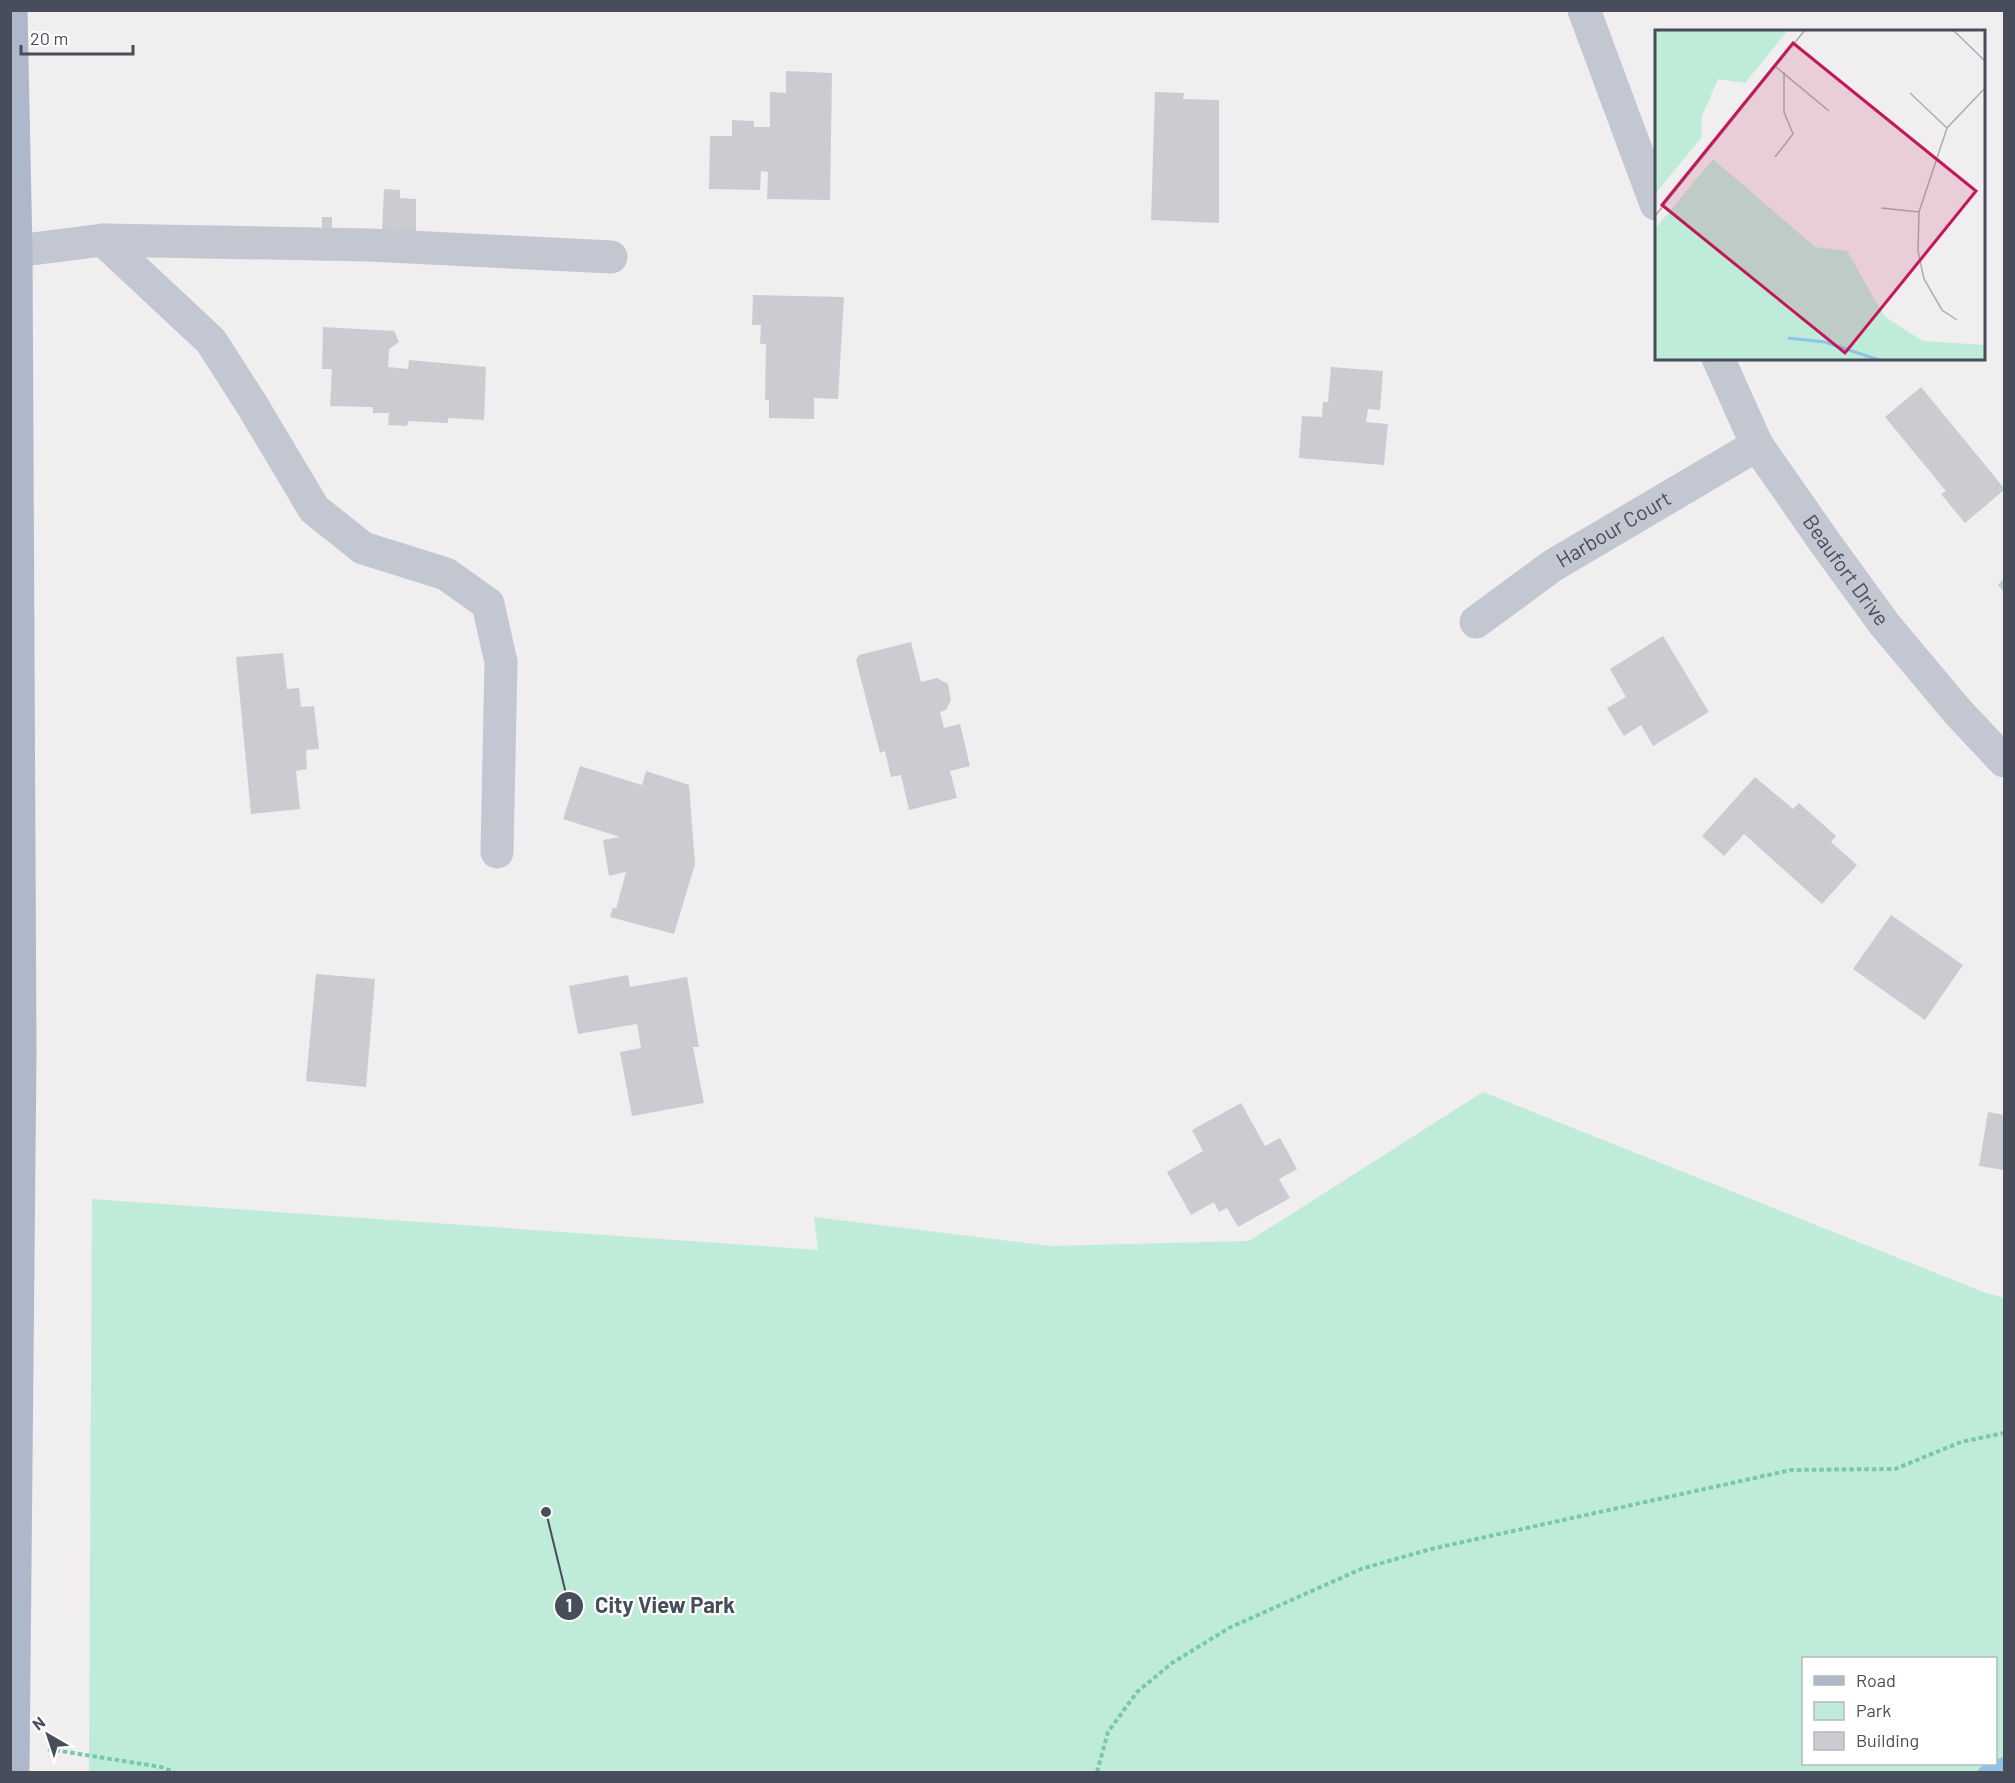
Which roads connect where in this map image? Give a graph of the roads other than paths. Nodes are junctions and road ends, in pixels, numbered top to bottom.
1 (11, 10) edge
2 (1584, 10) edge
3 (1655, 201) edge
4 (103, 240) junction
5 (16, 251) junction
6 (611, 257) dead end
7 (1719, 360) edge
8 (1757, 445) junction
9 (1476, 622) dead end
10 (2004, 761) edge
11 (497, 852) dead end
12 (13, 1758) edge

1 - 5 main road
2 - 3 street
4 - 5 street
4 - 6 street
4 - 11 street
5 - 12 main road
7 - 8 street, Beaufort Drive
8 - 9 street, Harbour Court
8 - 10 street, Beaufort Drive

